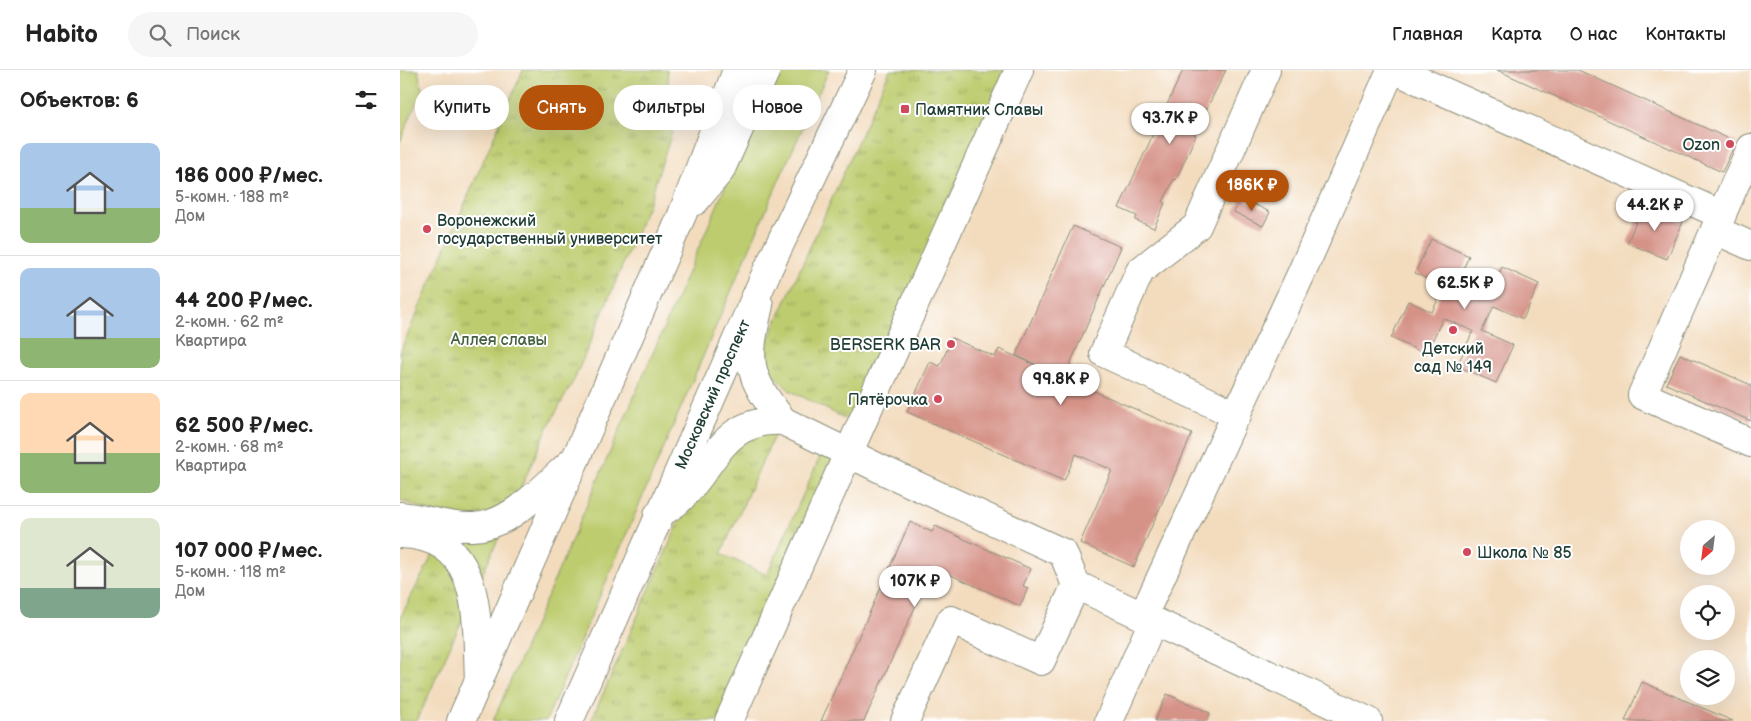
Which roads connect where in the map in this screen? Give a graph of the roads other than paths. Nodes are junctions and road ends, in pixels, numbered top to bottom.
1 (737, 70) edge
2 (766, 70) edge
3 (863, 70) edge
4 (1019, 70) edge
5 (1266, 70) edge
6 (1391, 70) edge
7 (1395, 70) edge
8 (1751, 148) edge
9 (682, 215) junction
10 (1718, 222) junction
11 (1751, 246) edge
12 (768, 269) junction
13 (1237, 415) junction
14 (783, 421) junction
15 (1751, 443) edge
16 (849, 453) junction
17 (574, 460) junction
18 (658, 515) junction
19 (400, 516) edge
20 (400, 534) edge
21 (1076, 585) junction
22 (1148, 618) junction
23 (479, 681) junction
24 (461, 721) edge
25 (570, 721) edge
26 (729, 721) edge
27 (905, 721) edge
28 (1109, 721) edge
29 (1368, 721) edge

1 - 9 main road
2 - 9 main road
3 - 12 main road, Московский проспект
4 - 16 main road
5 - 13 main road
6 - 13 main road
7 - 10 main road
8 - 10 main road
9 - 17 main road
10 - 11 main road
10 - 15 main road
12 - 14 main road
12 - 18 main road, Московский проспект
13 - 22 main road
14 - 16 main road
14 - 18 main road
16 - 21 main road
16 - 26 main road
17 - 19 main road
17 - 23 main road
18 - 25 main road, Московский проспект
20 - 23 main road
21 - 22 main road
21 - 27 main road
22 - 28 main road
22 - 29 main road
23 - 24 main road

